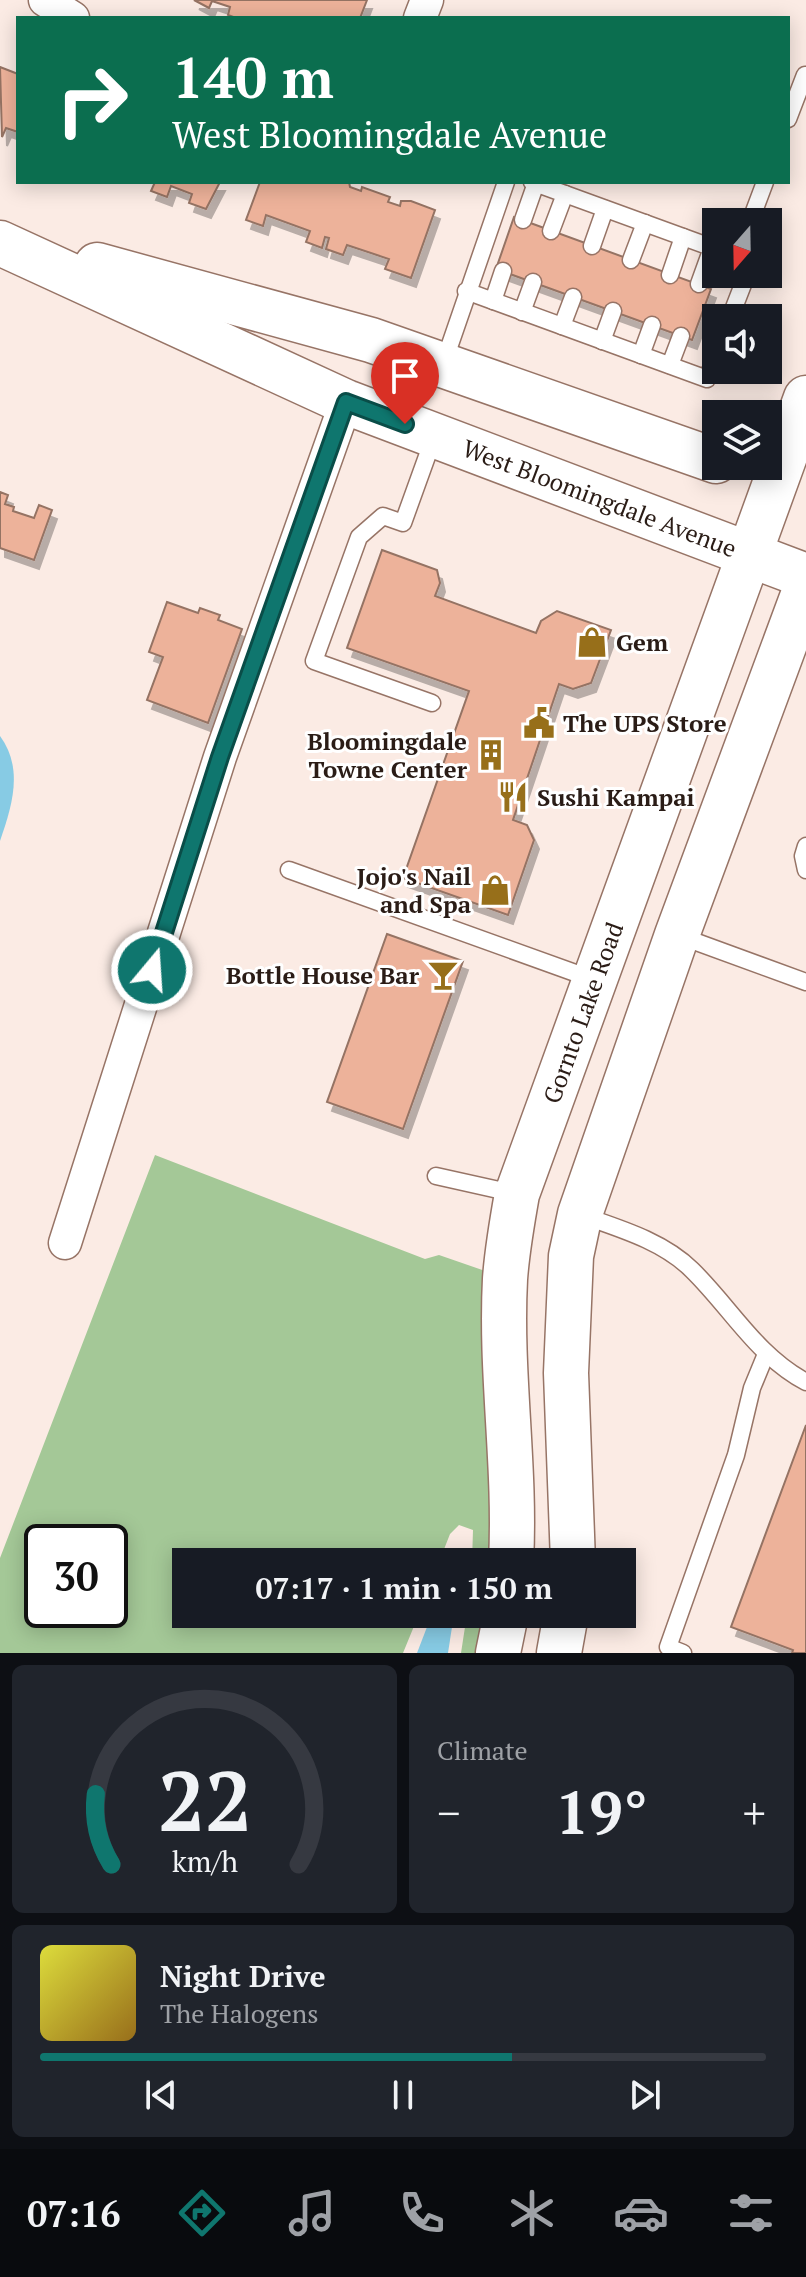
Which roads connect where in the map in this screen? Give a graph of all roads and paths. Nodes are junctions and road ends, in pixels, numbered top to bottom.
1 (45, 0) edge
2 (70, 16) edge
3 (805, 75) edge
4 (790, 114) edge
5 (505, 184) edge
6 (534, 184) edge
7 (537, 184) edge
8 (764, 184) edge
9 (565, 194) junction
10 (755, 208) edge
11 (605, 209) junction
12 (523, 220) dead end
13 (645, 223) junction
14 (551, 231) dead end
15 (683, 237) junction
16 (0, 241) edge
17 (702, 244) edge
18 (592, 246) dead end
19 (631, 260) dead end
20 (503, 271) dead end
21 (670, 275) dead end
22 (702, 277) edge
23 (533, 282) dead end
24 (699, 284) dead end
25 (466, 291) junction
26 (573, 297) dead end
27 (493, 301) junction
28 (613, 311) dead end
29 (522, 312) junction
30 (652, 325) dead end
31 (562, 326) junction
32 (681, 336) dead end
33 (602, 341) junction
34 (641, 355) junction
35 (444, 363) junction
36 (670, 365) junction
37 (702, 377) edge
38 (806, 398) edge
39 (346, 402) junction
40 (435, 435) junction
41 (702, 456) edge
42 (768, 480) edge
43 (790, 488) edge
44 (748, 555) junction
45 (806, 576) edge
46 (806, 587) edge
47 (432, 703) dead end
48 (806, 846) edge
49 (289, 870) dead end
50 (806, 870) edge
51 (677, 935) junction
52 (593, 979) junction
53 (806, 982) edge
54 (436, 1176) dead end
55 (517, 1194) junction
56 (580, 1214) junction
57 (65, 1243) dead end
58 (766, 1354) junction
59 (806, 1382) edge
60 (512, 1548) edge
61 (572, 1548) edge
62 (503, 1628) edge
63 (563, 1628) edge
64 (498, 1653) edge
65 (559, 1653) edge
66 (683, 1653) edge

1 - 2 street
3 - 4 lane
5 - 25 lane
6 - 12 lane
7 - 9 lane
8 - 10 lane
9 - 11 lane
9 - 14 lane
11 - 13 lane
11 - 18 lane
13 - 15 lane
13 - 19 lane
15 - 17 lane
15 - 21 lane
16 - 35 street, West Bloomingdale Avenue
16 - 39 street, West Bloomingdale Avenue
20 - 27 lane
22 - 24 lane
23 - 29 lane
25 - 27 lane
25 - 35 lane
26 - 31 lane
27 - 29 lane
28 - 33 lane
29 - 31 lane
30 - 34 lane
31 - 33 lane
32 - 36 lane
33 - 34 lane
34 - 36 lane
35 - 41 street, West Bloomingdale Avenue
36 - 37 lane
38 - 43 street, Gornto Lake Road
39 - 40 street, West Bloomingdale Avenue
39 - 57 street
40 - 44 street, West Bloomingdale Avenue
40 - 47 lane
42 - 43 street
43 - 44 street, Gornto Lake Road
44 - 45 street, West Bloomingdale Avenue
44 - 52 street, Gornto Lake Road
46 - 51 street
48 - 50 lane
49 - 52 lane
51 - 53 lane
51 - 56 street
52 - 55 street, Gornto Lake Road
54 - 55 lane
55 - 56 street
55 - 60 street, Gornto Lake Road
56 - 58 lane
56 - 61 street
58 - 59 lane
58 - 66 lane
62 - 64 street
63 - 65 street

